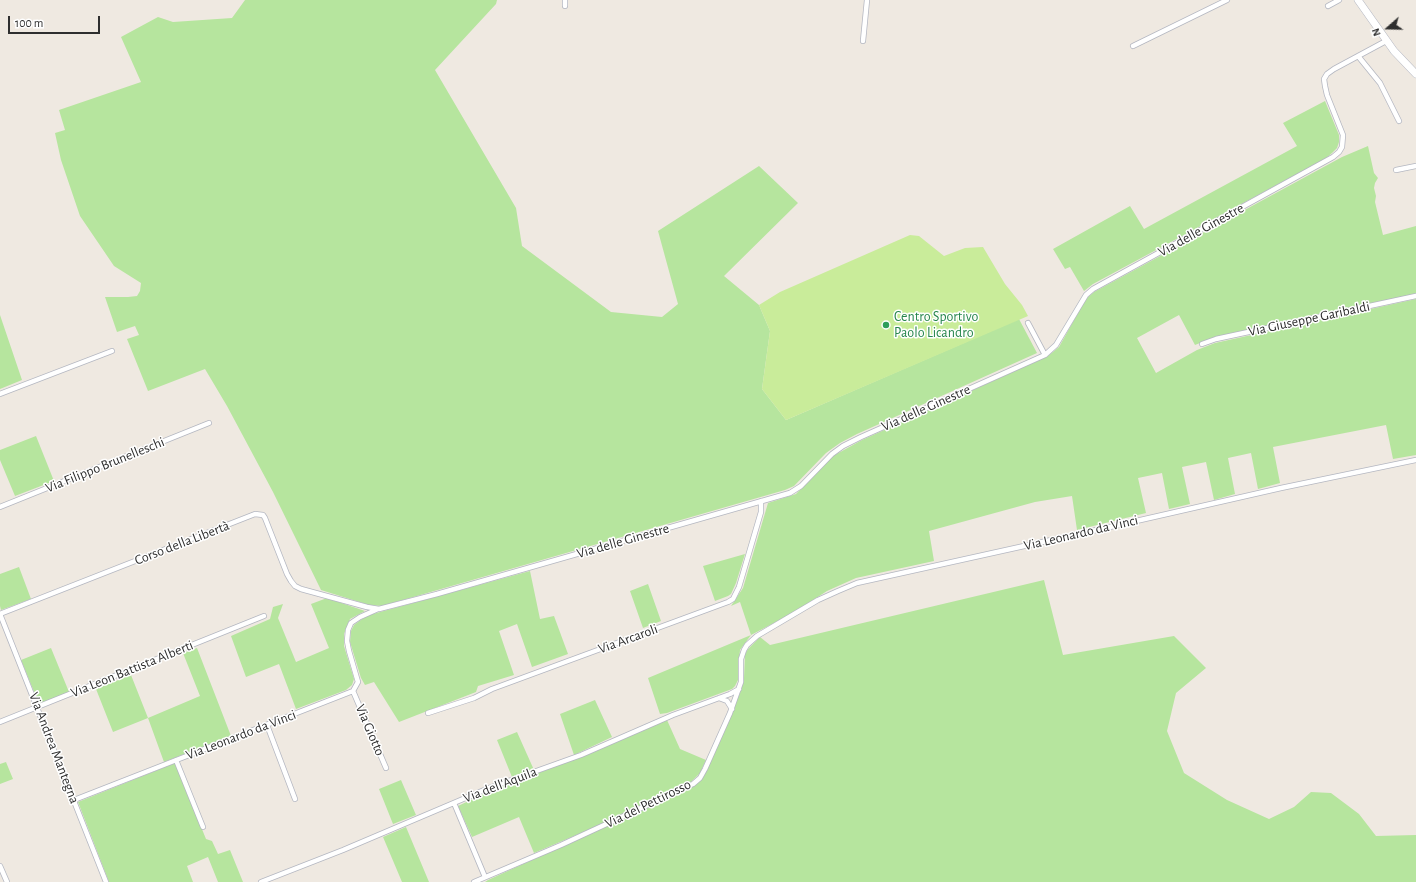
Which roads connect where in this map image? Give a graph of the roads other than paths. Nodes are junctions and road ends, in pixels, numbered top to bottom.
1 (565, 0) edge
2 (867, 0) edge
3 (1227, 0) edge
4 (1340, 0) edge
5 (1358, 0) edge
6 (565, 6) dead end
7 (1328, 6) dead end
8 (863, 41) dead end
9 (1386, 41) junction
10 (1134, 46) dead end
11 (1358, 56) junction
12 (1416, 74) edge
13 (1399, 121) dead end
14 (1416, 166) edge
15 (1396, 170) dead end
16 (1416, 296) edge
17 (1028, 323) dead end
18 (1202, 344) dead end
19 (112, 351) dead end
20 (1045, 355) junction
21 (0, 394) edge
22 (209, 423) dead end
23 (1416, 460) edge
24 (761, 501) junction
25 (0, 507) edge
26 (324, 595) joint
27 (379, 609) junction
28 (0, 614) edge
29 (264, 616) dead end
30 (757, 636) joint
31 (739, 689) junction
32 (353, 691) junction
33 (718, 698) junction
34 (38, 707) junction
35 (732, 709) junction
36 (428, 713) dead end
37 (0, 722) edge
38 (267, 725) junction
39 (176, 760) junction
40 (386, 768) dead end
41 (295, 799) dead end
42 (74, 800) junction
43 (454, 803) junction
44 (203, 827) dead end
45 (0, 867) edge
46 (485, 877) junction
47 (7, 882) edge
48 (106, 882) edge
49 (261, 882) edge
50 (474, 882) edge

1 - 6 street
2 - 8 street
3 - 10 street
4 - 7 street
5 - 9 main road
9 - 11 street, Via delle Ginestre
9 - 12 main road
11 - 13 street
11 - 20 street, Via delle Ginestre
14 - 15 street
16 - 18 street, Via Giuseppe Garibaldi
17 - 20 street
19 - 21 street
20 - 24 street, Via delle Ginestre
22 - 25 street, Via Filippo Brunelleschi
23 - 30 street, Via Leonardo da Vinci
24 - 27 street, Via delle Ginestre
24 - 36 street, Via Arcaroli
26 - 27 street, Via delle Ginestre
26 - 28 street, Corso della Libertà
27 - 32 street
28 - 34 street, Via Andrea Mantegna
29 - 34 street, Via Leon Battista Alberti
30 - 31 street, Via del Pettirosso
31 - 33 street, Via dell'Aquila
31 - 35 street, Via del Pettirosso
32 - 38 street, Via Leonardo da Vinci
32 - 40 street, Via Giotto
33 - 35 street
33 - 43 street, Via dell'Aquila
34 - 37 street, Via Leon Battista Alberti
34 - 42 street, Via Andrea Mantegna
35 - 46 street, Via del Pettirosso
38 - 39 street, Via Leonardo da Vinci
38 - 41 street
39 - 42 street, Via Leonardo da Vinci
39 - 44 street
42 - 48 street, Via Andrea Mantegna
43 - 46 street
43 - 49 street, Via dell'Aquila
45 - 47 street
46 - 50 street, Via del Pettirosso

